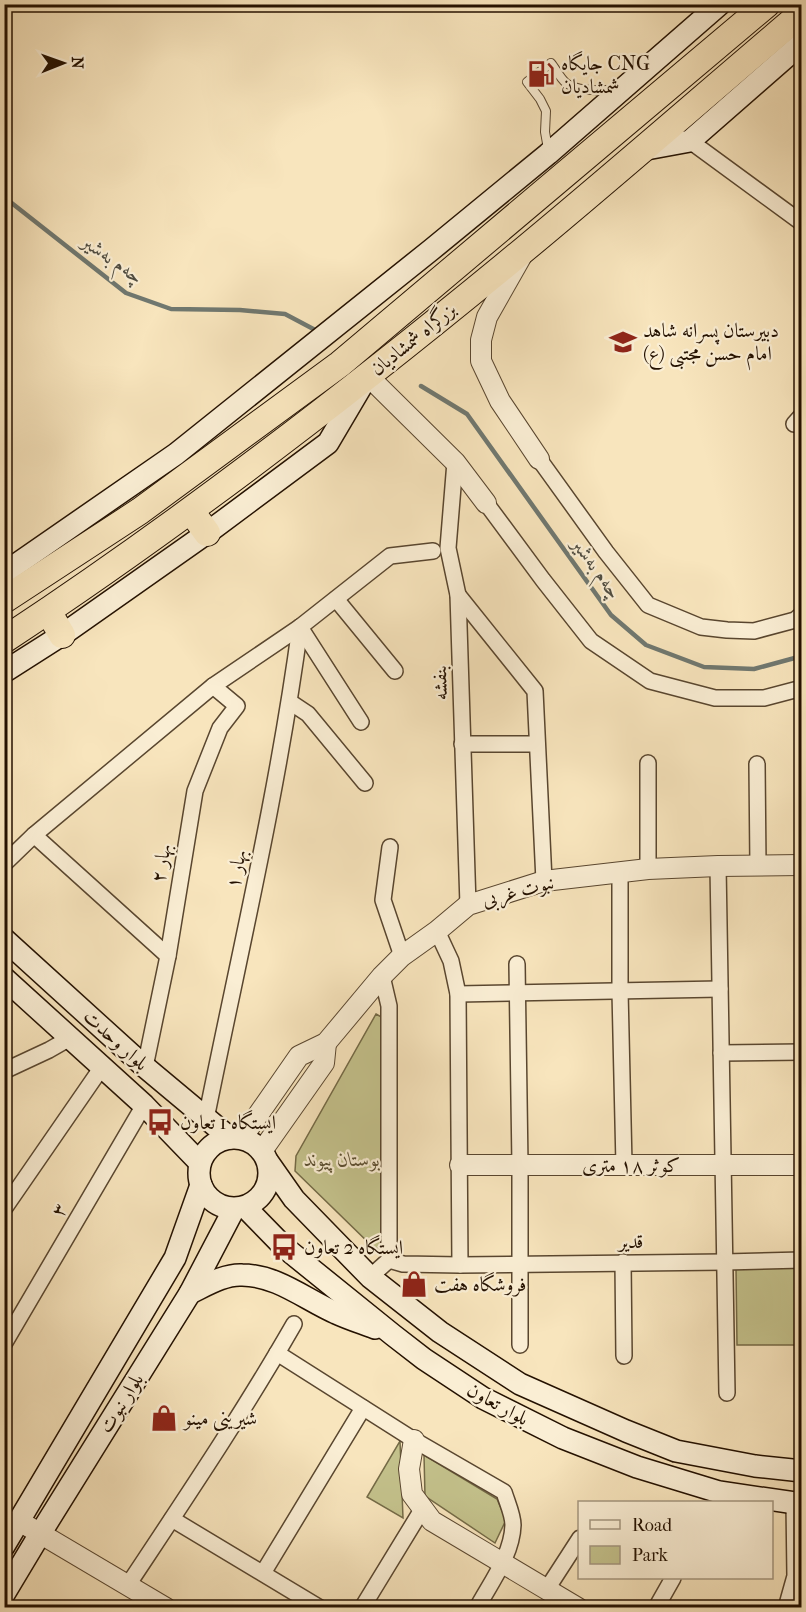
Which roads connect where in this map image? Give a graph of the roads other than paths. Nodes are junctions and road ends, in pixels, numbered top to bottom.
1 (720, 4) edge
2 (767, 4) edge
3 (801, 13) edge
4 (679, 40) junction
5 (801, 43) edge
6 (722, 44) junction
7 (622, 90) junction
8 (690, 141) junction
9 (641, 150) junction
10 (548, 154) junction
11 (801, 223) edge
12 (527, 248) junction
13 (368, 376) junction
14 (539, 459) joint
15 (455, 462) junction
16 (486, 503) joint
17 (191, 512) junction
18 (207, 533) junction
19 (433, 551) dead end
20 (4, 573) edge
21 (458, 596) junction
22 (336, 599) junction
23 (4, 600) edge
24 (48, 611) junction
25 (801, 614) edge
26 (300, 627) junction
27 (62, 635) junction
28 (4, 640) edge
29 (395, 671) dead end
30 (4, 672) edge
31 (213, 686) junction
32 (801, 688) edge
33 (290, 702) junction
34 (361, 722) dead end
35 (462, 744) junction
36 (537, 744) junction
37 (648, 763) dead end
38 (757, 764) dead end
39 (365, 783) dead end
40 (34, 835) junction
41 (390, 847) dead end
42 (4, 864) edge
43 (718, 866) junction
44 (758, 866) junction
45 (801, 866) edge
46 (648, 869) junction
47 (620, 873) junction
48 (544, 881) junction
49 (468, 905) junction
50 (437, 931) junction
51 (4, 939) edge
52 (168, 956) junction
53 (402, 956) junction
54 (517, 964) dead end
55 (382, 976) junction
56 (4, 978) edge
57 (720, 989) junction
58 (620, 991) junction
59 (517, 993) junction
60 (458, 994) junction
61 (70, 1038) junction
62 (326, 1043) junction
63 (801, 1052) edge
64 (721, 1053) junction
65 (102, 1067) junction
66 (145, 1067) junction
67 (4, 1071) edge
68 (144, 1105) junction
69 (206, 1119) junction
70 (236, 1138) junction
71 (265, 1156) junction
72 (200, 1162) junction
73 (460, 1165) junction
74 (520, 1165) junction
75 (624, 1165) junction
76 (801, 1165) edge
77 (723, 1166) junction
78 (201, 1185) junction
79 (239, 1208) junction
80 (4, 1209) edge
81 (389, 1260) junction
82 (801, 1260) edge
83 (623, 1262) junction
84 (725, 1262) junction
85 (520, 1264) junction
86 (460, 1265) junction
87 (370, 1277) junction
88 (189, 1293) junction
89 (294, 1324) dead end
90 (393, 1335) junction
91 (6, 1338) edge
92 (520, 1345) dead end
93 (277, 1353) junction
94 (624, 1356) dead end
95 (727, 1393) dead end
96 (363, 1408) junction
97 (414, 1440) junction
98 (801, 1471) edge
99 (798, 1504) edge
100 (423, 1509) junction
101 (172, 1519) junction
102 (19, 1521) junction
103 (40, 1534) junction
104 (578, 1540) edge
105 (4, 1546) edge
106 (502, 1563) junction
107 (263, 1573) junction
108 (798, 1576) edge
109 (672, 1579) edge
110 (128, 1585) junction
111 (547, 1589) junction
112 (4, 1594) edge
113 (155, 1605) edge
114 (320, 1608) edge
115 (362, 1608) edge
116 (477, 1608) edge
117 (578, 1608) edge
118 (656, 1608) edge
119 (786, 1608) edge

1 - 4 main road
2 - 6 highway, بزرگراه شمشادیان
3 - 9 highway, بزرگراه شمشادیان
4 - 6 main road
4 - 7 main road
5 - 8 main road
6 - 23 highway, بزرگراه شمشادیان
7 - 10 main road
7 - 10 lane
8 - 9 main road
8 - 11 street
9 - 12 highway, بزرگراه شمشادیان
10 - 20 main road
12 - 13 highway, بزرگراه شمشادیان
12 - 14 street
13 - 15 street
13 - 17 highway, بزرگراه شمشادیان
13 - 18 main road
14 - 25 street
15 - 16 street
15 - 21 street, بنفشه
16 - 32 street
17 - 18 highway
17 - 24 highway, بزرگراه شمشادیان
18 - 27 main road
19 - 22 street
21 - 35 street, بنفشه
21 - 36 street
22 - 26 street
22 - 29 street
24 - 27 highway
24 - 28 highway, بزرگراه شمشادیان
26 - 31 street
26 - 33 street, بهار ۱
26 - 34 street
27 - 30 main road
31 - 40 street
31 - 52 street, بهار ۲
33 - 39 street
33 - 69 street, بهار ۱
35 - 36 street
35 - 49 street, بنفشه
36 - 48 street
37 - 46 street
38 - 44 street
40 - 42 street
40 - 52 street
41 - 53 street
43 - 44 street, نبوت غربی
43 - 46 street, نبوت غربی
43 - 57 street
44 - 45 street, نبوت غربی
46 - 47 street, نبوت غربی
47 - 48 street, نبوت غربی
47 - 58 street
48 - 49 street, نبوت غربی
49 - 50 street, نبوت غربی
50 - 53 street, نبوت غربی
50 - 60 street
51 - 66 main road, بلوار وحدت
52 - 66 street, بهار ۲
53 - 55 street, نبوت غربی
54 - 59 street
55 - 62 street, نبوت غربی
55 - 81 street
56 - 61 main road, بلوار وحدت
57 - 58 street
57 - 64 street
58 - 59 street
58 - 75 street
59 - 60 street
59 - 74 street
60 - 73 street
61 - 65 main road, بلوار وحدت
61 - 67 street
62 - 70 street, نبوت غربی
62 - 71 street, نبوت غربی
63 - 64 street
64 - 77 street
65 - 68 main road, بلوار وحدت
65 - 80 street
66 - 69 main road, بلوار وحدت
68 - 72 main road, بلوار وحدت
68 - 91 street, ۳
69 - 70 main road, بلوار وحدت
70 - 71 main road
70 - 72 main road
71 - 79 main road
71 - 87 main road, بلوار تعاون
72 - 78 main road
73 - 74 street, کوثر ۱۸ متری
73 - 86 street
74 - 75 street, کوثر ۱۸ متری
74 - 85 street
75 - 77 street, کوثر ۱۸ متری
76 - 77 street, کوثر ۱۸ متری
77 - 84 street
78 - 79 main road
78 - 102 main road, بلوار نبوت
79 - 88 main road, بلوار نبوت
79 - 90 main road, بلوار تعاون
81 - 86 street, قدیر
81 - 87 street
82 - 84 street, قدیر
83 - 84 street, قدیر
83 - 85 street, قدیر
83 - 94 street
84 - 95 street
85 - 86 street, قدیر
85 - 92 street
87 - 98 main road, بلوار تعاون
88 - 90 main road
88 - 103 main road, بلوار نبوت
89 - 93 street
90 - 99 main road, بلوار تعاون
93 - 96 street
93 - 101 street
96 - 97 street
96 - 107 street
97 - 100 street
97 - 106 street
99 - 108 street
100 - 106 street
100 - 115 street
101 - 107 street
101 - 110 street
102 - 103 street
102 - 105 main road, بلوار نبوت
103 - 110 street
103 - 112 main road, بلوار نبوت
104 - 111 street
106 - 111 street
106 - 116 street
107 - 114 street
108 - 119 street
109 - 118 street
110 - 113 street
111 - 117 street

